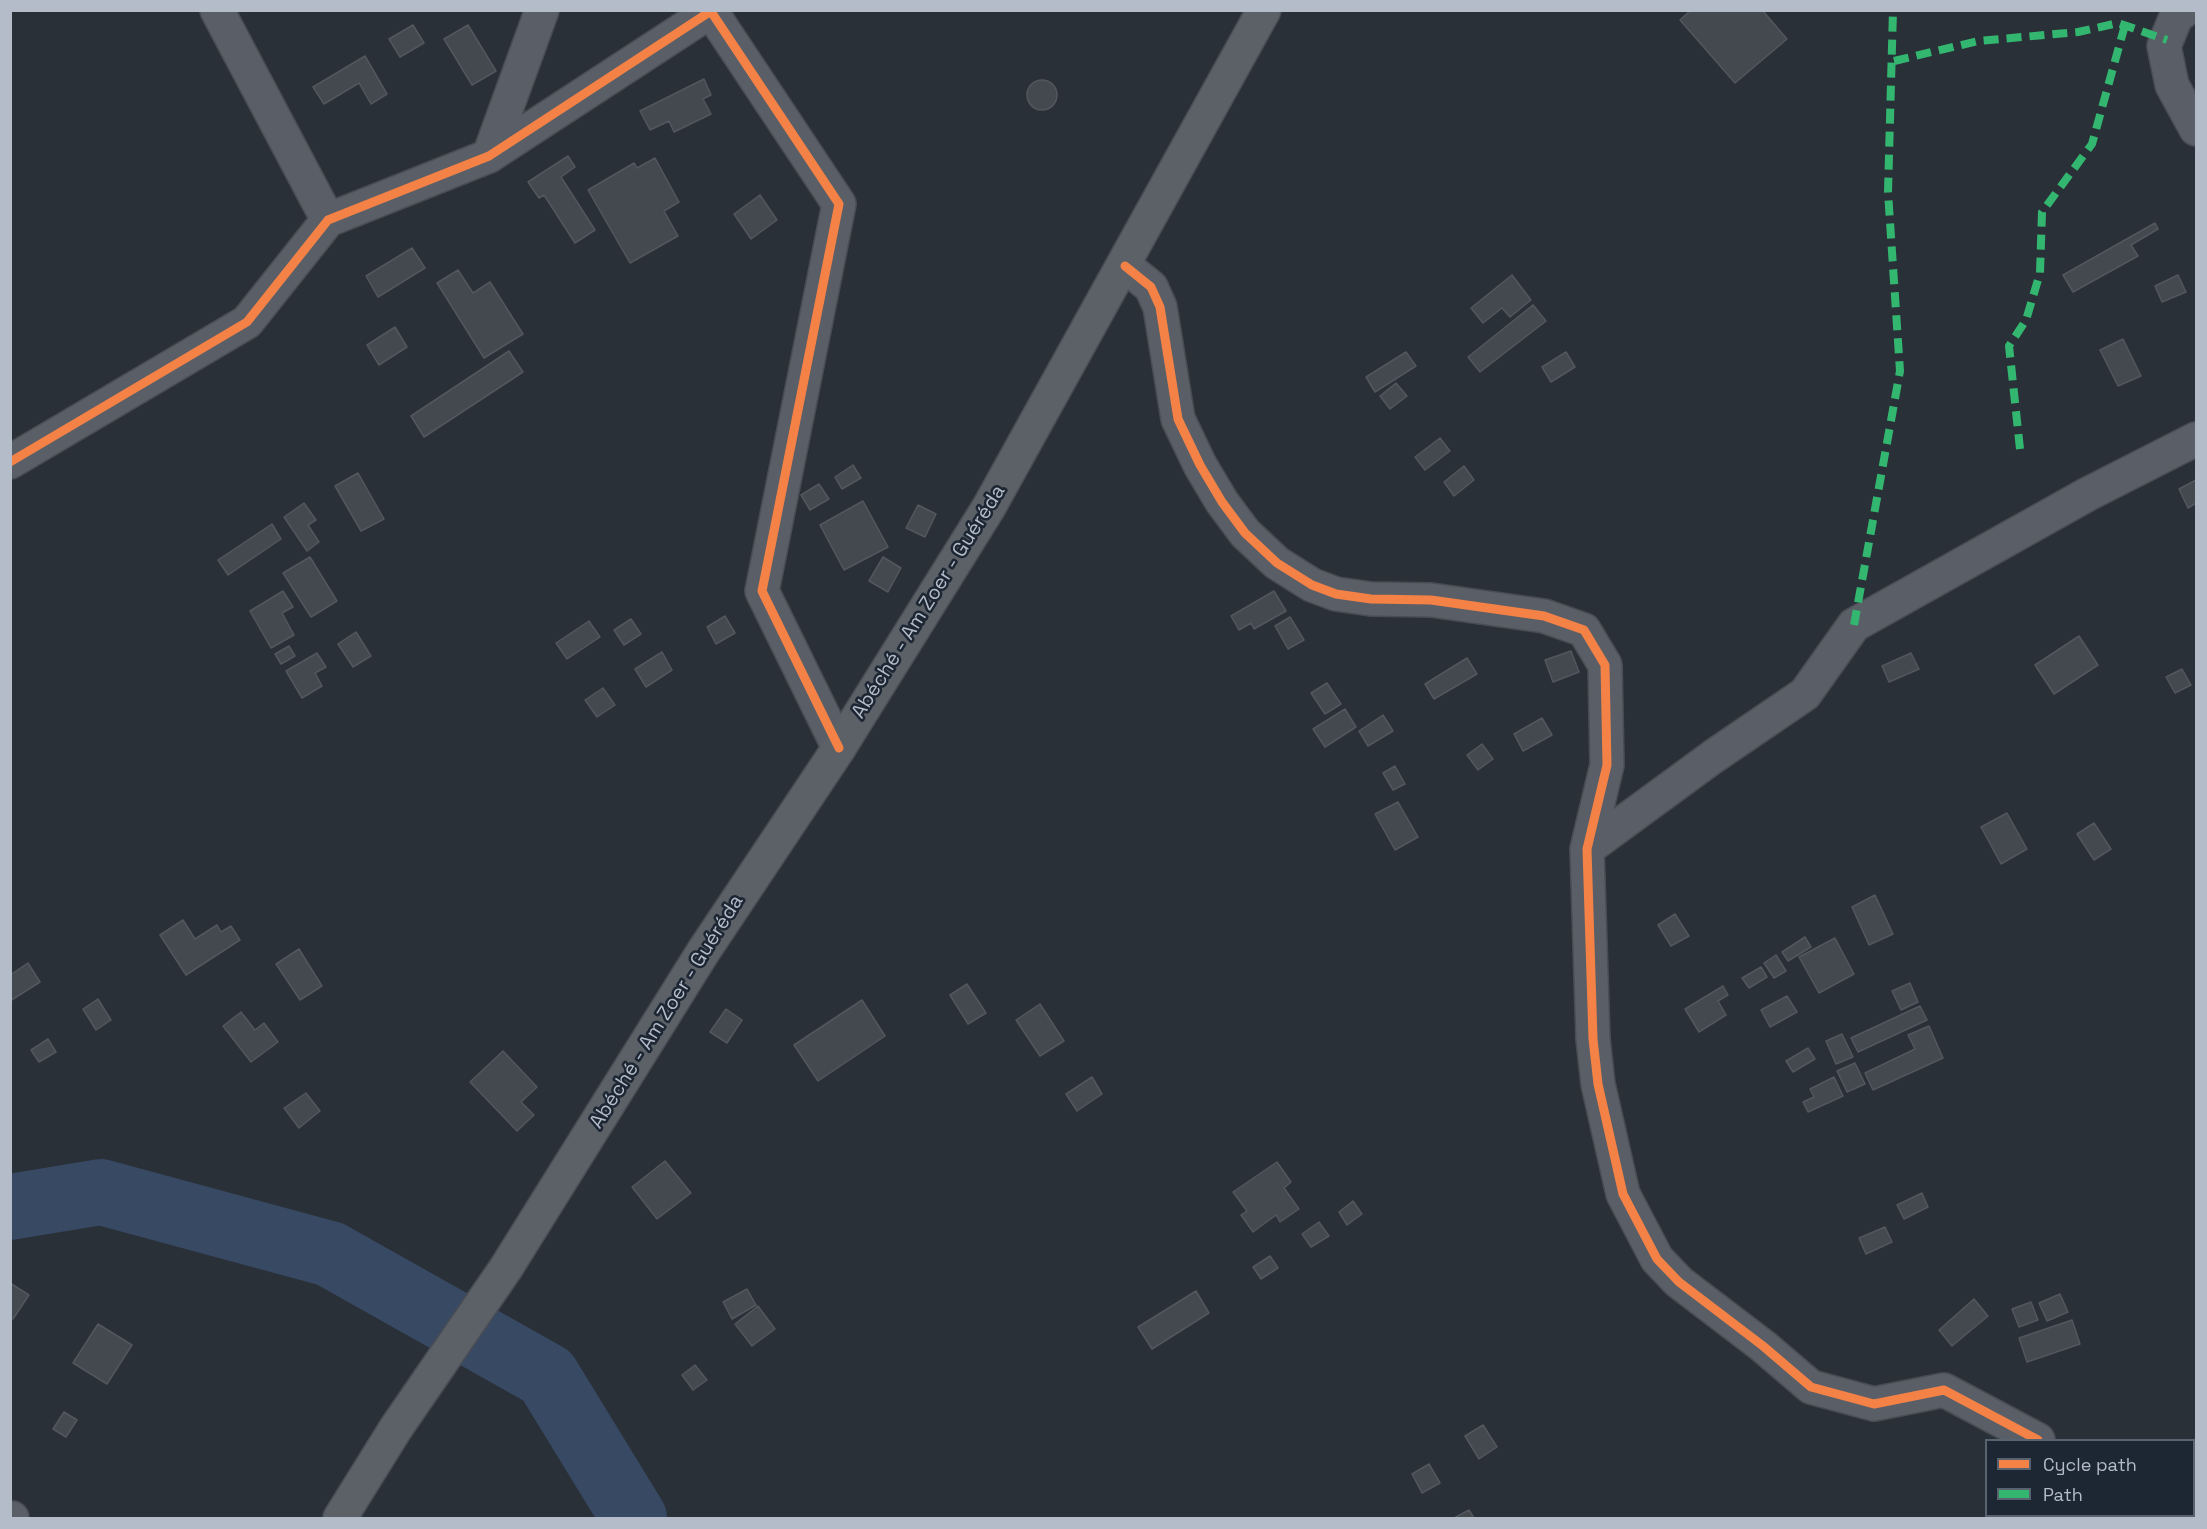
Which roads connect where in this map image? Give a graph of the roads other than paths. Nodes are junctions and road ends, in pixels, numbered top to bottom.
1 (217, 10) edge
2 (542, 10) edge
3 (1264, 10) edge
4 (2185, 10) edge
5 (711, 11) edge
6 (2196, 129) edge
7 (489, 156) junction
8 (328, 220) junction
9 (1125, 266) junction
10 (2196, 439) edge
11 (10, 462) edge
12 (839, 748) junction
13 (1587, 849) junction
14 (2036, 1439) edge
15 (340, 1518) edge

1 - 8 street
2 - 7 street
3 - 9 main road, Abéché - Am Zoer - Guéréda
4 - 6 street
5 - 7 street
5 - 12 street
7 - 8 street
8 - 11 street
9 - 12 main road, Abéché - Am Zoer - Guéréda
9 - 13 street
10 - 13 street
12 - 15 main road, Abéché - Am Zoer - Guéréda
13 - 14 street

